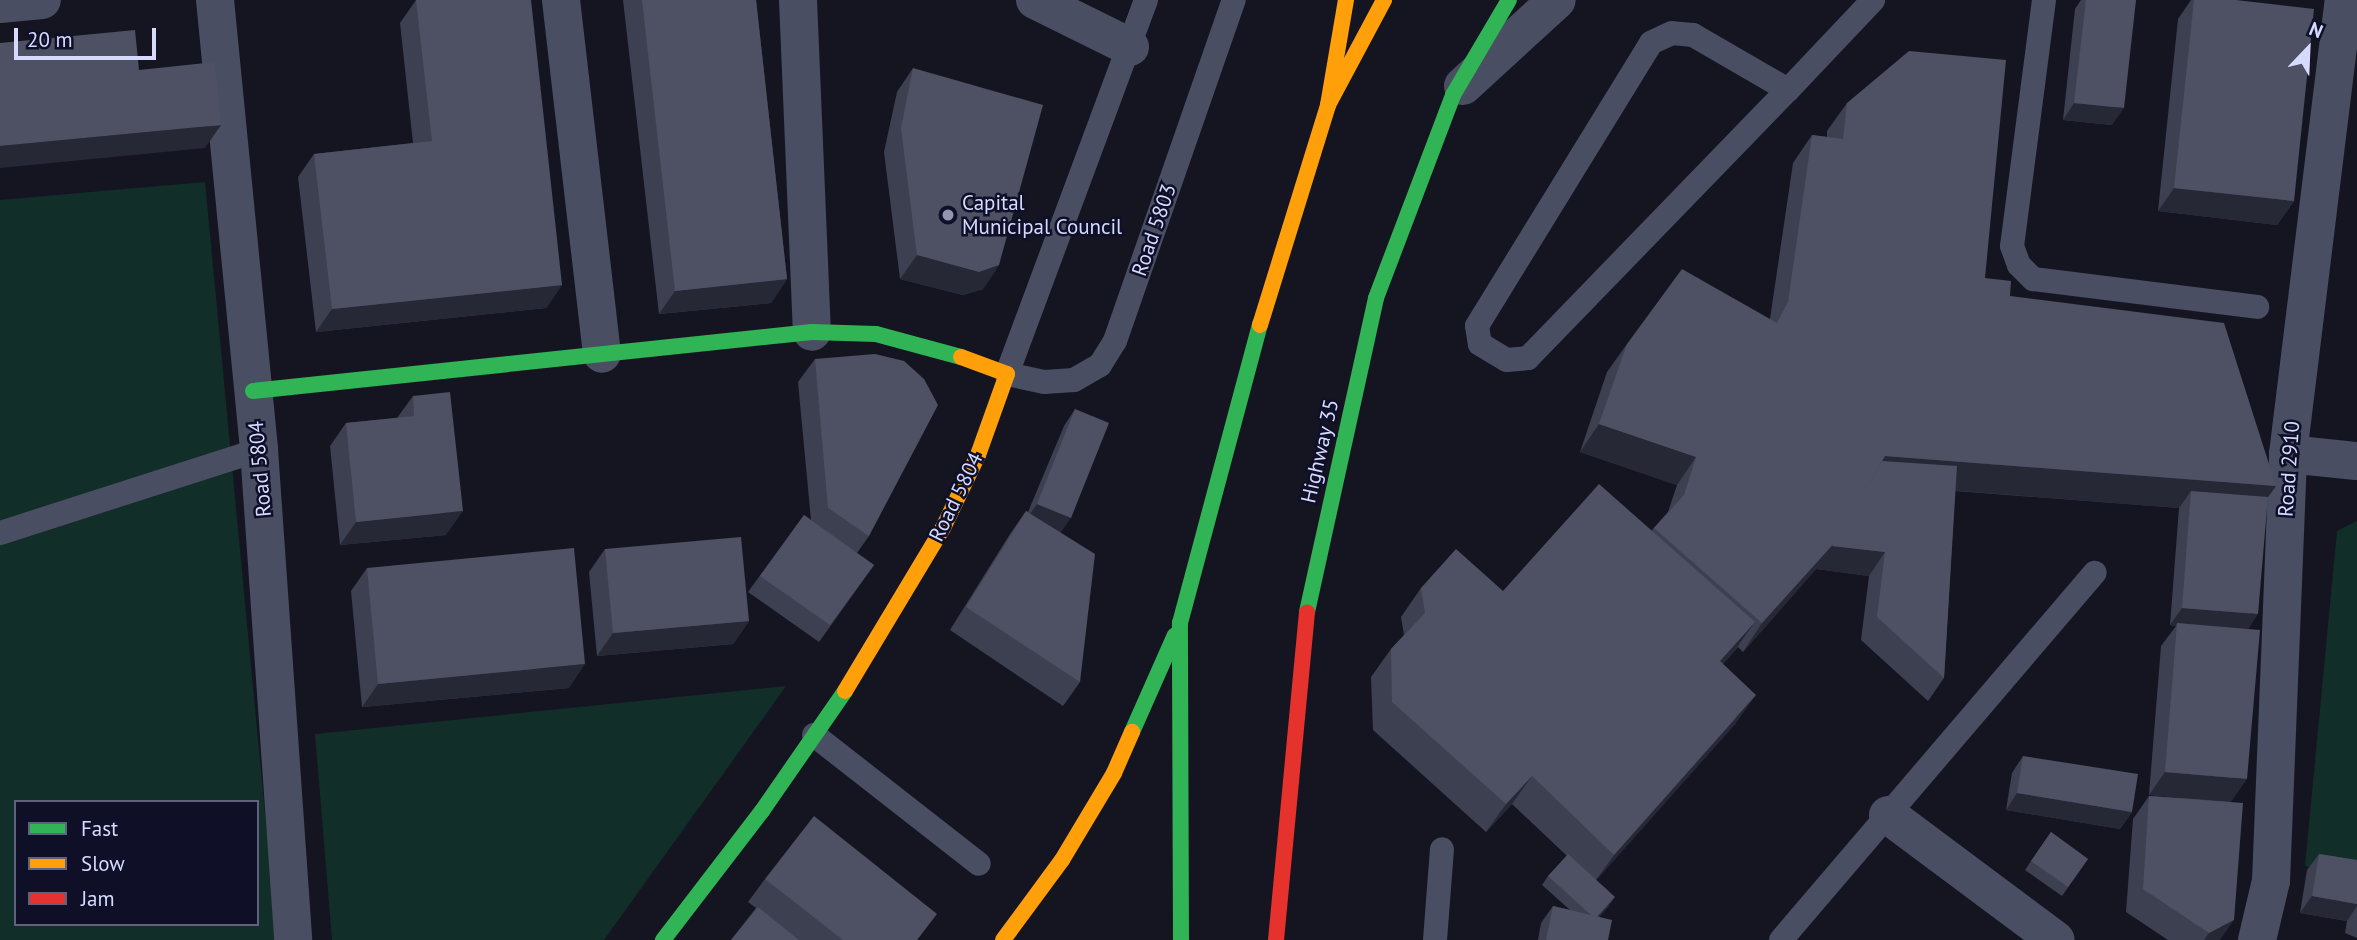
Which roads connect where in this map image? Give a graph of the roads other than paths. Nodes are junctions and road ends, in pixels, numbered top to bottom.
1 (42, 0) edge
2 (215, 0) edge
3 (561, 0) edge
4 (797, 0) edge
5 (1035, 0) edge
6 (1146, 0) edge
7 (1234, 0) edge
8 (1346, 0) edge
9 (1384, 0) edge
10 (1508, 0) edge
11 (1557, 0) edge
12 (1873, 0) edge
13 (2044, 0) edge
14 (2344, 0) edge
15 (0, 4) edge
16 (1852, 10) edge
17 (1130, 47) junction
18 (1788, 90) junction
19 (1454, 95) junction
20 (1328, 105) junction
21 (2257, 307) dead end
22 (812, 332) junction
23 (602, 354) junction
24 (1007, 374) junction
25 (254, 391) junction
26 (259, 450) junction
27 (2288, 454) junction
28 (2357, 461) edge
29 (0, 533) edge
30 (2095, 573) dead end
31 (1180, 623) junction
32 (814, 734) junction
33 (1888, 815) junction
34 (1442, 849) dead end
35 (979, 864) dead end
36 (293, 940) edge
37 (663, 940) edge
38 (1003, 940) edge
39 (1181, 940) edge
40 (1276, 940) edge
41 (1435, 940) edge
42 (1781, 940) edge
43 (2056, 940) edge
44 (2257, 940) edge

1 - 15 street
2 - 25 street, Road 5804
3 - 23 street
4 - 22 street
5 - 17 street
6 - 17 lane, Road 5804
7 - 24 lane, Road 5803
8 - 20 main road
9 - 20 main road
10 - 19 main road, Highway 35
11 - 19 street
12 - 16 lane
13 - 21 lane
14 - 27 street, Road 2910
16 - 18 lane
17 - 24 lane, Road 5804
18 - 18 lane
19 - 40 main road, Highway 35
20 - 31 main road
22 - 23 main road
22 - 24 main road
23 - 25 main road
24 - 32 main road, Road 5804
25 - 26 street, Road 5804
26 - 29 lane
26 - 36 street, Road 5804
27 - 28 street
27 - 44 street, Road 2910
30 - 33 lane
31 - 38 main road
31 - 39 main road
32 - 35 lane
32 - 37 main road, Road 5804
33 - 42 lane
33 - 43 street
34 - 41 lane

